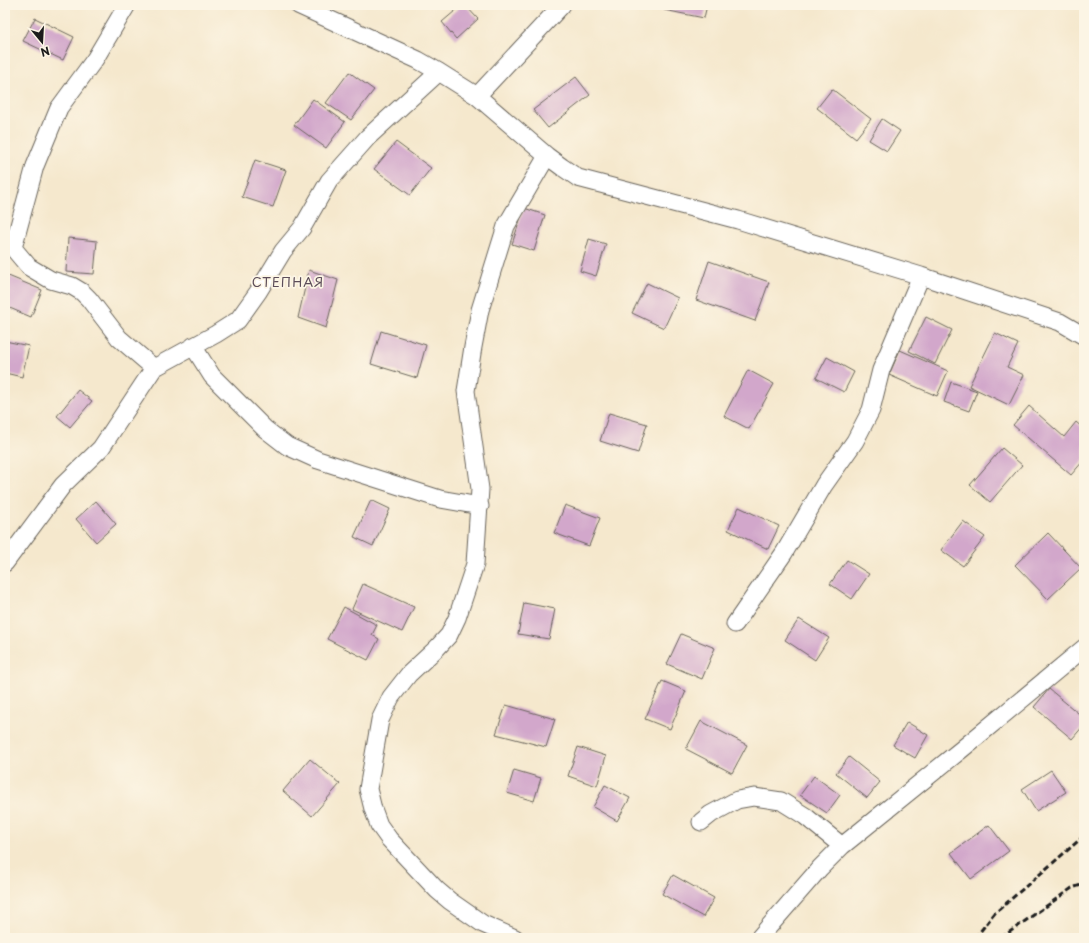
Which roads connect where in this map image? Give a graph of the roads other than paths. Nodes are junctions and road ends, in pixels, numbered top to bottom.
1 (127, 5) edge
2 (298, 5) edge
3 (562, 5) edge
4 (439, 72) junction
5 (477, 96) junction
6 (547, 156) junction
7 (9, 246) edge
8 (921, 276) junction
9 (1084, 336) edge
10 (192, 346) junction
11 (154, 368) junction
12 (480, 506) junction
13 (5, 563) edge
14 (735, 624) dead end
15 (1084, 648) edge
16 (701, 822) dead end
17 (842, 846) junction
18 (515, 938) edge
19 (759, 938) edge

1 - 7 street
2 - 4 street
3 - 5 street
4 - 5 street
4 - 10 street
5 - 6 street
6 - 8 street
6 - 12 street
7 - 11 street
8 - 9 street
8 - 14 street
10 - 11 street
10 - 12 street
11 - 13 street
12 - 18 street
15 - 17 street
16 - 17 street
17 - 19 street

